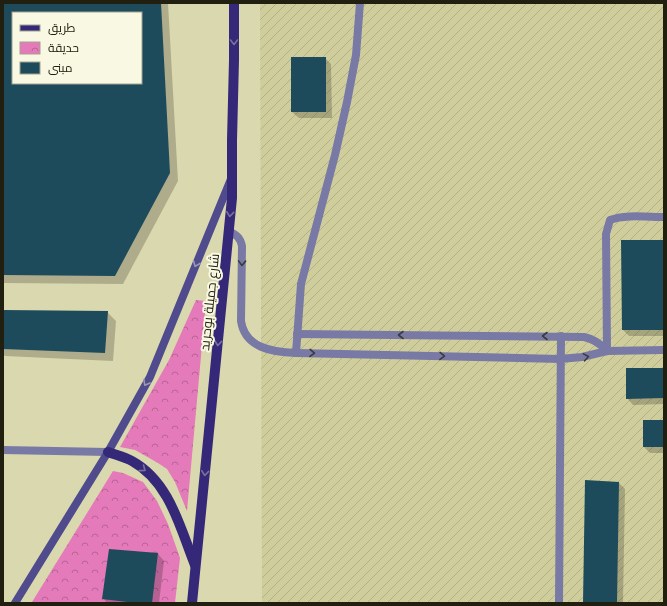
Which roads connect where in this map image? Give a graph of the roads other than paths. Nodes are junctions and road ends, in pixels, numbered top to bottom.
1 (234, 3) edge
2 (360, 3) edge
3 (232, 176) junction
4 (664, 217) edge
5 (229, 231) junction
6 (297, 334) junction
7 (561, 336) junction
8 (664, 350) edge
9 (607, 351) junction
10 (296, 353) junction
11 (560, 359) junction
12 (3, 450) edge
13 (108, 452) junction
14 (196, 568) junction
15 (15, 603) edge
16 (192, 603) edge
17 (559, 603) edge

1 -> 3 main road, شارع جميلة بوحريد
2 - 6 street
3 -> 5 main road, شارع جميلة بوحريد
3 -> 13 main road
4 - 9 street
5 -> 10 street
5 -> 14 main road, شارع جميلة بوحريد
7 -> 6 street
6 - 10 street
7 - 9 street
7 - 11 street
8 - 9 street
11 -> 9 street
10 -> 11 street
11 - 17 street
12 - 13 street
13 -> 14 main road
13 - 15 main road
14 - 16 main road, شارع جميلة بوحريد

